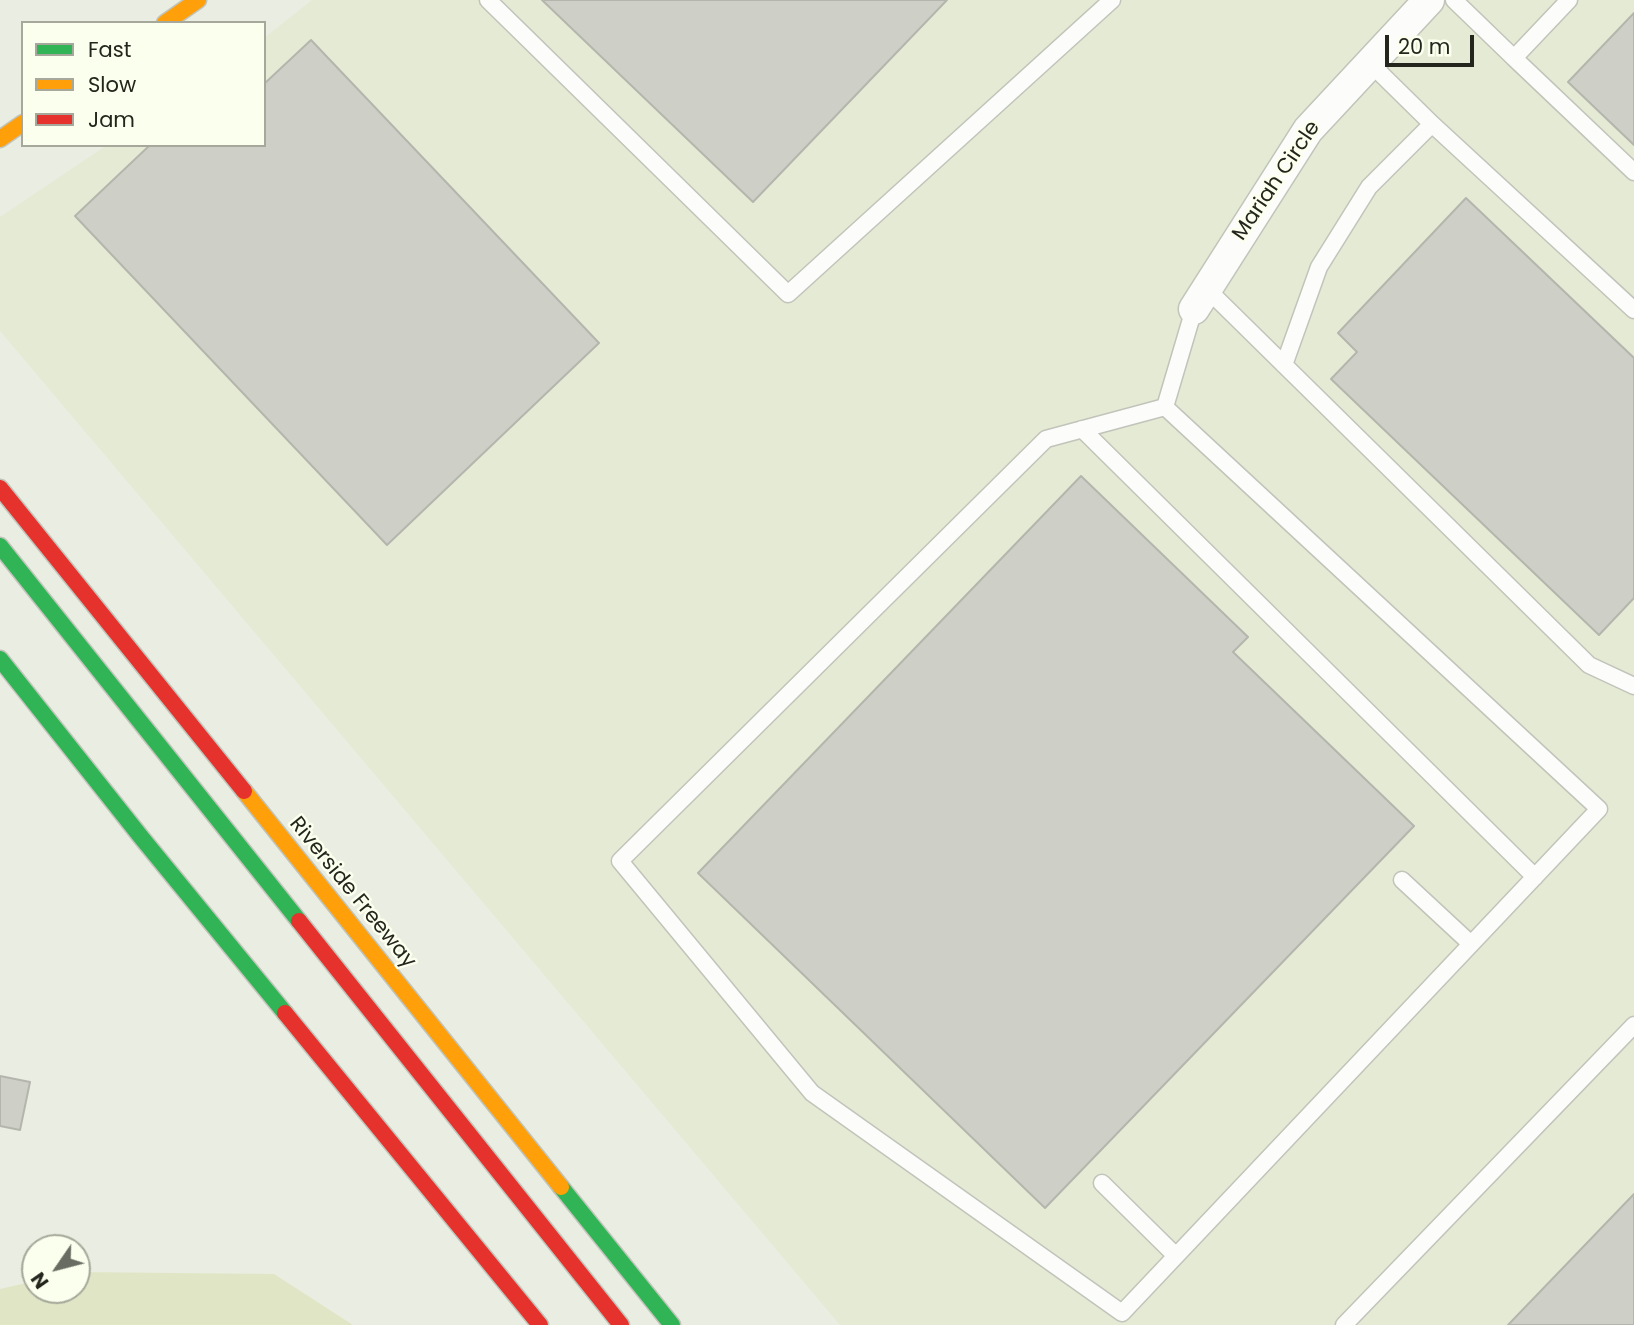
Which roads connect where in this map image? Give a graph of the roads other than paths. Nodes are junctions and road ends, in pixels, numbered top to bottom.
1 (198, 0) edge
2 (488, 0) edge
3 (1112, 0) edge
4 (1429, 0) edge
5 (1454, 0) edge
6 (1569, 0) edge
7 (168, 21) edge
8 (1514, 58) junction
9 (1370, 64) junction
10 (21, 124) edge
11 (1432, 124) junction
12 (0, 139) edge
13 (1634, 172) edge
14 (1200, 299) junction
15 (1634, 310) edge
16 (1284, 365) junction
17 (1165, 407) junction
18 (1082, 429) junction
19 (0, 488) edge
20 (0, 546) edge
21 (0, 659) edge
22 (1634, 686) edge
23 (1535, 877) junction
24 (1402, 880) dead end
25 (1471, 944) junction
26 (1634, 1025) edge
27 (1102, 1183) dead end
28 (1176, 1256) junction
29 (518, 1299) junction
30 (531, 1325) edge
31 (540, 1325) edge
32 (621, 1325) edge
33 (672, 1325) edge
34 (1344, 1325) edge

1 - 7 main road
2 - 3 lane
4 - 9 street, Mariah Circle
5 - 8 lane
6 - 8 lane
8 - 13 lane
9 - 11 lane
9 - 14 street, Mariah Circle
10 - 12 main road
11 - 15 lane
11 - 16 lane
14 - 16 lane
14 - 17 lane
16 - 22 lane
17 - 18 lane
17 - 23 lane
18 - 23 lane
18 - 28 lane
19 - 33 main road, Riverside Freeway
20 - 32 main road
21 - 29 main road
23 - 25 lane
24 - 25 lane
25 - 28 lane
26 - 34 lane
27 - 28 lane
29 - 30 main road
29 - 31 main road

